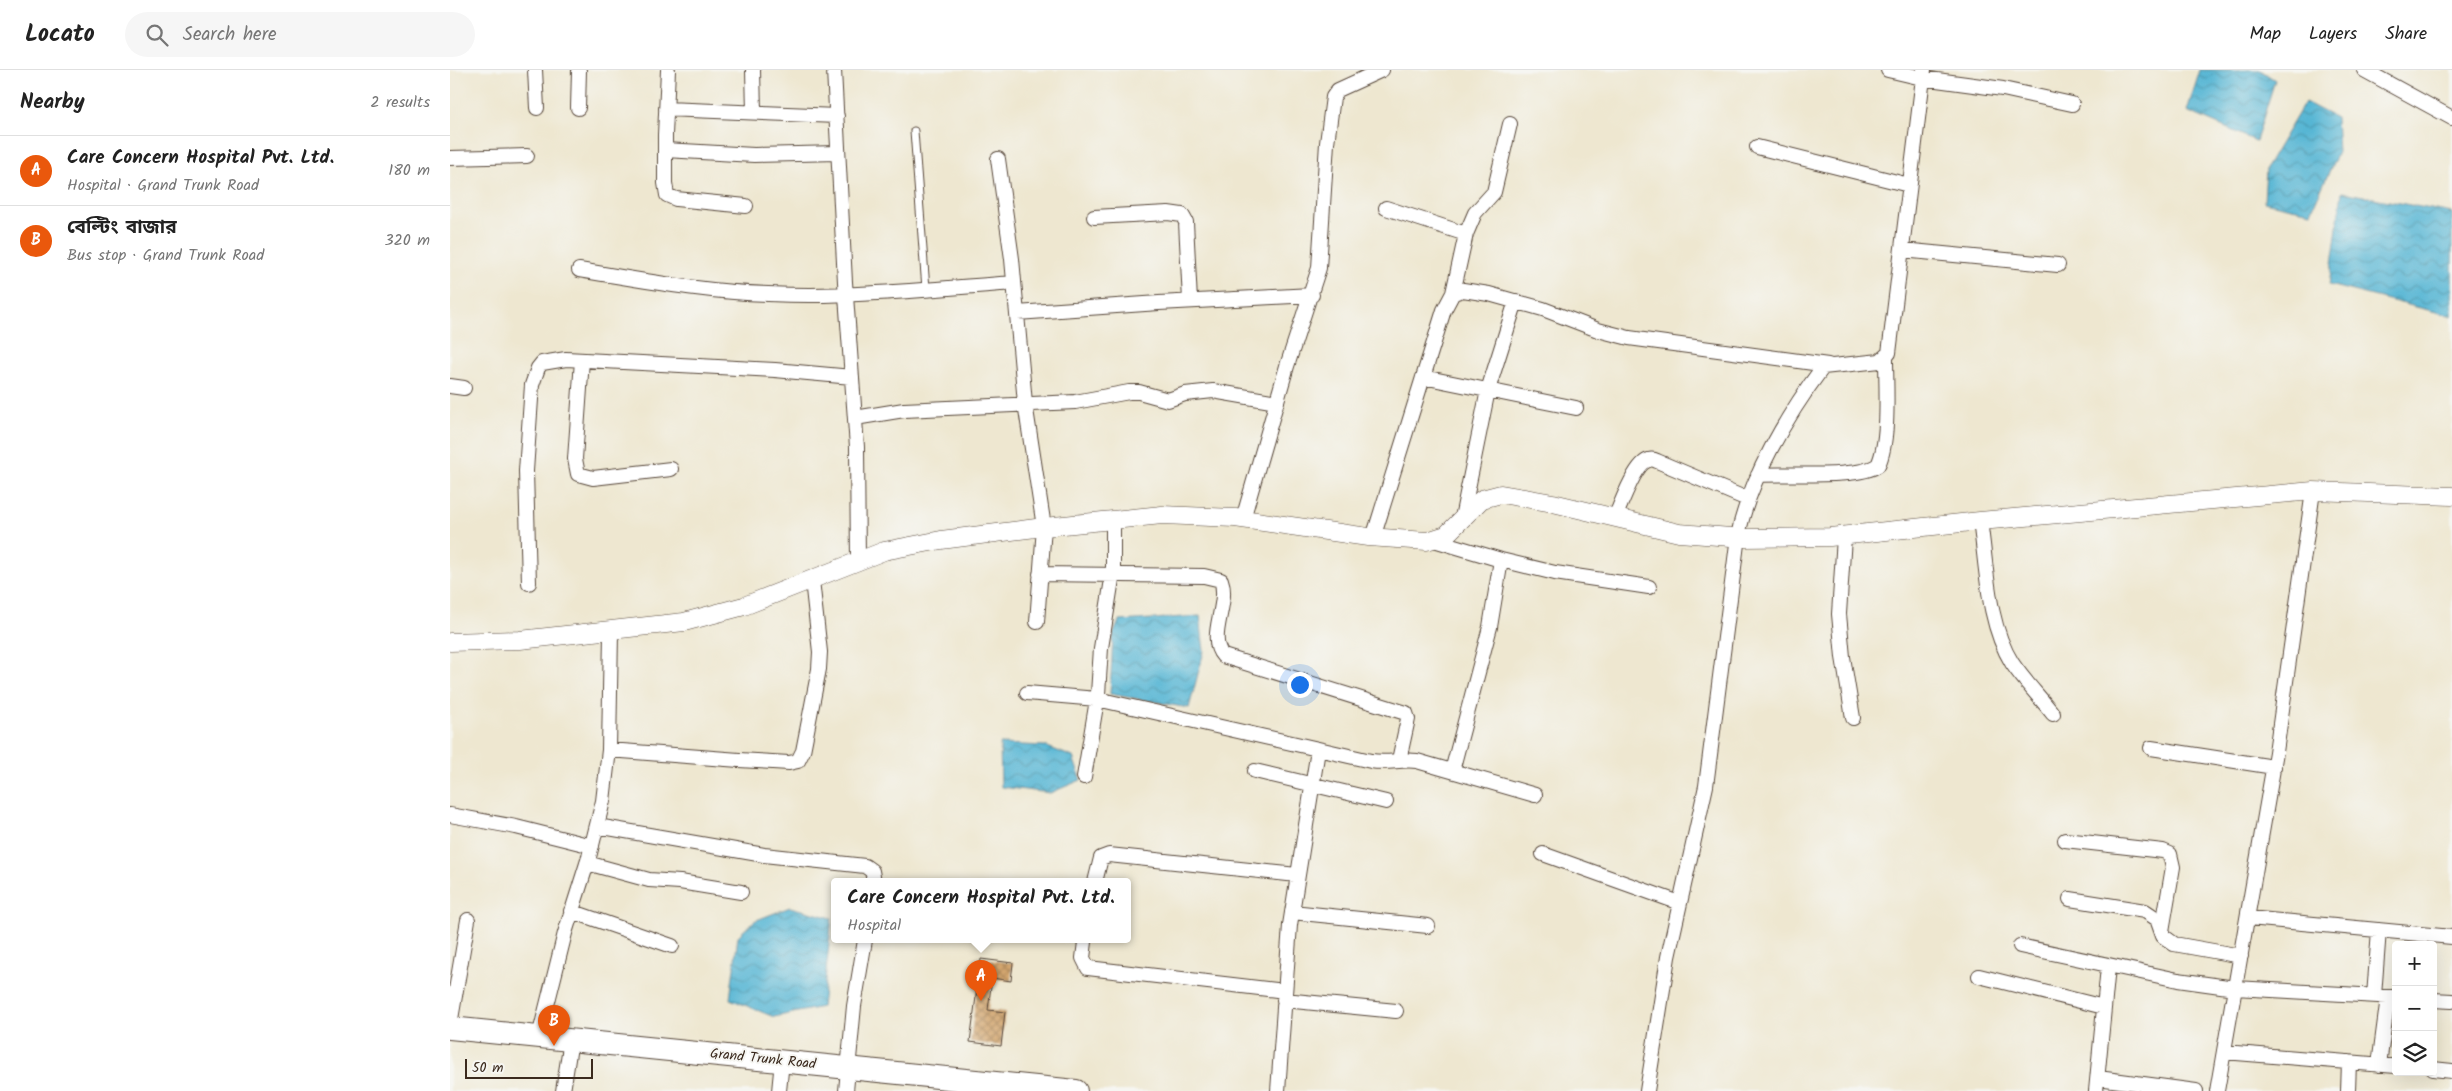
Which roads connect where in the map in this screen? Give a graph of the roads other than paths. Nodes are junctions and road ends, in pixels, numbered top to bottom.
1 (535, 70) edge
2 (579, 70) edge
3 (668, 70) edge
4 (753, 70) edge
5 (834, 70) edge
6 (1382, 70) edge
7 (1888, 70) edge
8 (2364, 70) edge
9 (1923, 74) edge
10 (2072, 104) dead end
11 (537, 108) dead end
12 (578, 108) dead end
13 (666, 108) junction
14 (754, 112) junction
15 (837, 116) junction
16 (2452, 118) edge
17 (1510, 124) dead end
18 (914, 131) dead end
19 (1757, 147) dead end
20 (665, 150) junction
21 (838, 153) junction
22 (527, 156) dead end
23 (450, 158) edge
24 (998, 159) dead end
25 (1909, 185) junction
26 (746, 206) dead end
27 (1386, 208) dead end
28 (1094, 217) dead end
29 (1466, 234) junction
30 (1902, 250) junction
31 (2058, 265) dead end
32 (580, 270) dead end
33 (1014, 283) junction
34 (926, 289) junction
35 (1453, 293) junction
36 (846, 295) junction
37 (1312, 295) junction
38 (1190, 301) junction
39 (1516, 302) junction
40 (1017, 313) junction
41 (1886, 358) junction
42 (582, 360) junction
43 (1828, 365) junction
44 (1423, 376) junction
45 (852, 377) junction
46 (1488, 390) junction
47 (1277, 402) junction
48 (1025, 403) junction
49 (1576, 408) dead end
50 (855, 418) junction
51 (670, 469) dead end
52 (1758, 475) junction
53 (2313, 491) junction
54 (2452, 496) edge
55 (1746, 499) junction
56 (1462, 518) junction
57 (1614, 518) junction
58 (1113, 519) junction
59 (1242, 519) junction
60 (1980, 521) junction
61 (1044, 526) junction
62 (1738, 536) junction
63 (1844, 537) junction
64 (1373, 538) junction
65 (1434, 540) junction
66 (1501, 560) junction
67 (858, 562) junction
68 (1040, 574) junction
69 (1113, 574) junction
70 (812, 580) junction
71 (530, 583) dead end
72 (1649, 587) dead end
73 (1037, 622) dead end
74 (611, 632) junction
75 (450, 642) edge
76 (1027, 693) dead end
77 (1097, 699) junction
78 (2053, 714) dead end
79 (1853, 718) dead end
80 (2151, 748) dead end
81 (609, 750) junction
82 (1318, 750) junction
83 (1399, 760) junction
84 (2274, 767) junction
85 (1255, 770) dead end
86 (1452, 771) junction
87 (1084, 777) dead end
88 (1312, 785) junction
89 (1535, 795) dead end
90 (1386, 802) dead end
91 (450, 815) edge
92 (597, 826) junction
93 (2064, 840) dead end
94 (592, 846) junction
95 (1542, 854) dead end
96 (587, 863) junction
97 (1297, 875) junction
98 (873, 878) edge
99 (1096, 878) edge
100 (741, 892) dead end
101 (2070, 898) dead end
102 (1680, 903) junction
103 (571, 911) junction
104 (1292, 912) junction
105 (2249, 918) junction
106 (468, 920) dead end
107 (1428, 926) dead end
108 (2379, 930) junction
109 (2162, 932) junction
110 (2452, 937) edge
111 (864, 943) edge
112 (1081, 943) edge
113 (672, 946) dead end
114 (2020, 946) dead end
115 (2241, 956) junction
116 (2108, 967) junction
117 (1980, 976) dead end
118 (2235, 988) junction
119 (1284, 995) junction
120 (2374, 996) junction
121 (2392, 997) edge
122 (2437, 1000) edge
123 (2452, 1001) edge
124 (2104, 1007) junction
125 (1396, 1011) dead end
126 (450, 1026) edge
127 (539, 1037) junction
128 (571, 1040) junction
129 (2224, 1052) junction
130 (782, 1061) junction
131 (2349, 1062) junction
132 (2379, 1065) junction
133 (2392, 1066) edge
134 (848, 1067) junction
135 (2437, 1069) edge
136 (2452, 1071) edge
137 (2097, 1085) edge
138 (563, 1091) edge
139 (779, 1091) edge
140 (846, 1091) edge
141 (1076, 1091) edge
142 (1278, 1091) edge
143 (1647, 1091) edge
144 (2196, 1091) edge
145 (2217, 1091) edge
146 (2348, 1091) edge

1 - 11 street
2 - 12 street
3 - 13 street
4 - 14 street
5 - 15 street
6 - 37 street
7 - 9 street
8 - 16 street
9 - 10 street
9 - 25 street
13 - 14 street
13 - 20 street
14 - 15 street
15 - 21 street
17 - 29 street
18 - 34 lane
19 - 25 street
20 - 21 street
20 - 26 street
21 - 36 street
22 - 23 street
24 - 33 street
25 - 30 street
27 - 29 street
28 - 38 street
29 - 35 street
30 - 31 street
30 - 41 street
32 - 36 street
33 - 34 street
33 - 40 street
34 - 36 street
35 - 39 street
35 - 44 street
36 - 45 street
37 - 38 street
37 - 47 street
38 - 40 street
39 - 43 street
39 - 46 street
40 - 48 street
41 - 43 street
41 - 52 street
42 - 45 street
42 - 51 street
42 - 71 street
43 - 52 street
44 - 46 street
44 - 64 street
45 - 50 street
46 - 49 street
46 - 56 street
47 - 48 street
47 - 59 street
48 - 50 street
48 - 61 street
50 - 67 street
52 - 55 street
53 - 54 street
53 - 60 street
53 - 84 street
55 - 57 street
55 - 62 street
56 - 57 street
56 - 65 street
57 - 62 street
58 - 59 street
58 - 61 street
58 - 69 street
59 - 64 street
60 - 63 street
60 - 78 street
61 - 67 street
61 - 68 street
62 - 63 street
62 - 102 street
63 - 79 street
64 - 65 street
65 - 66 street
66 - 72 street
66 - 86 street
67 - 70 street
68 - 69 street
68 - 73 street
69 - 77 street
69 - 83 street
70 - 74 street
70 - 81 street
74 - 75 street
74 - 81 street
76 - 77 street
77 - 82 street
77 - 87 street
80 - 84 street
81 - 92 street
82 - 83 street
82 - 88 street
83 - 86 street
84 - 105 street
85 - 88 street
86 - 89 street
88 - 90 street
88 - 97 street
91 - 94 street
92 - 94 street
92 - 98 street
93 - 109 street
94 - 96 street
95 - 102 street
96 - 100 street
96 - 103 street
97 - 99 street
97 - 104 street
101 - 109 street
102 - 143 street
103 - 113 street
103 - 127 street
104 - 107 street
104 - 119 street
105 - 108 street
105 - 115 street
106 - 126 street
108 - 110 street
108 - 120 street
109 - 115 street
111 - 134 street
112 - 119 street
114 - 116 street
115 - 118 street
116 - 118 street
116 - 124 street
117 - 124 street
118 - 120 street
118 - 129 street
119 - 125 street
119 - 142 street
120 - 121 street
121 - 132 street
122 - 123 street
124 - 137 street
126 - 127 main road, Grand Trunk Road
127 - 128 main road, Grand Trunk Road
128 - 130 main road, Grand Trunk Road
128 - 138 street
129 - 131 street
129 - 145 street
130 - 134 main road, Grand Trunk Road
130 - 139 street
131 - 132 street
131 - 146 street
132 - 133 street
134 - 140 street
134 - 141 main road, Grand Trunk Road
135 - 136 street
137 - 144 street

